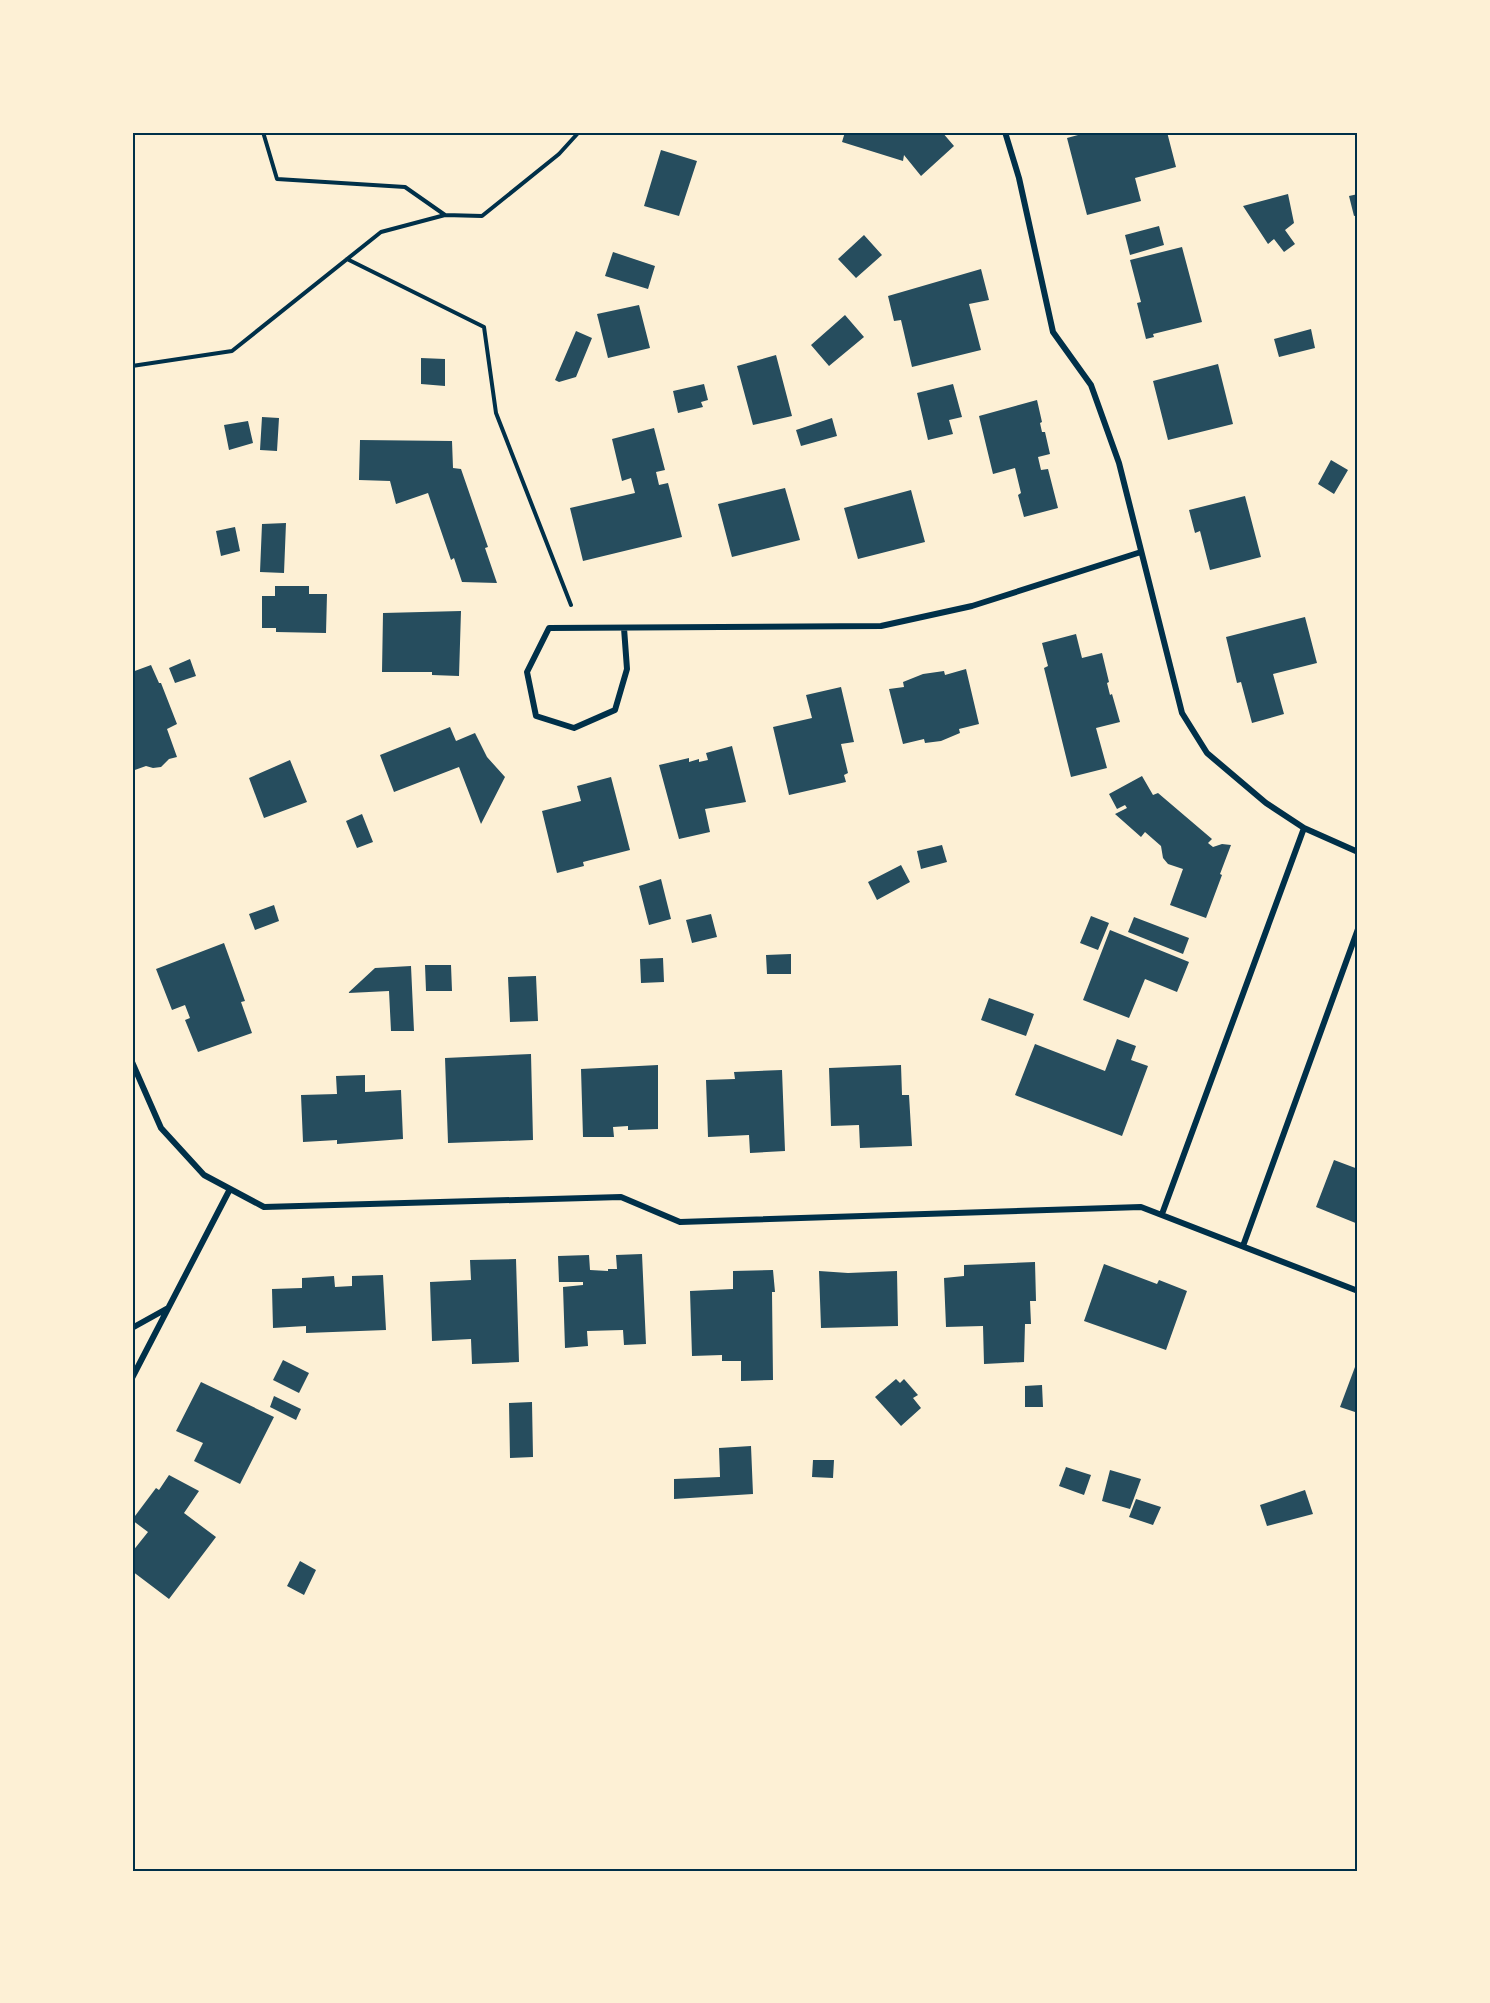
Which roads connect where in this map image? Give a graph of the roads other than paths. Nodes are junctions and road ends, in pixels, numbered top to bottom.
1 (1005, 132) edge
2 (1141, 552) junction
3 (624, 628) junction
4 (1304, 828) junction
5 (1358, 852) edge
6 (1358, 929) edge
7 (132, 1062) edge
8 (230, 1189) junction
9 (1161, 1214) junction
10 (1243, 1246) junction
11 (1358, 1291) edge
12 (169, 1307) junction
13 (132, 1328) edge
14 (132, 1378) edge

1 - 2 street
2 - 3 street
2 - 4 street
3 - 3 street
4 - 5 street
4 - 9 street
6 - 10 street
7 - 8 street
8 - 9 street
8 - 12 street
9 - 10 street
10 - 11 street
12 - 13 street
12 - 14 street

